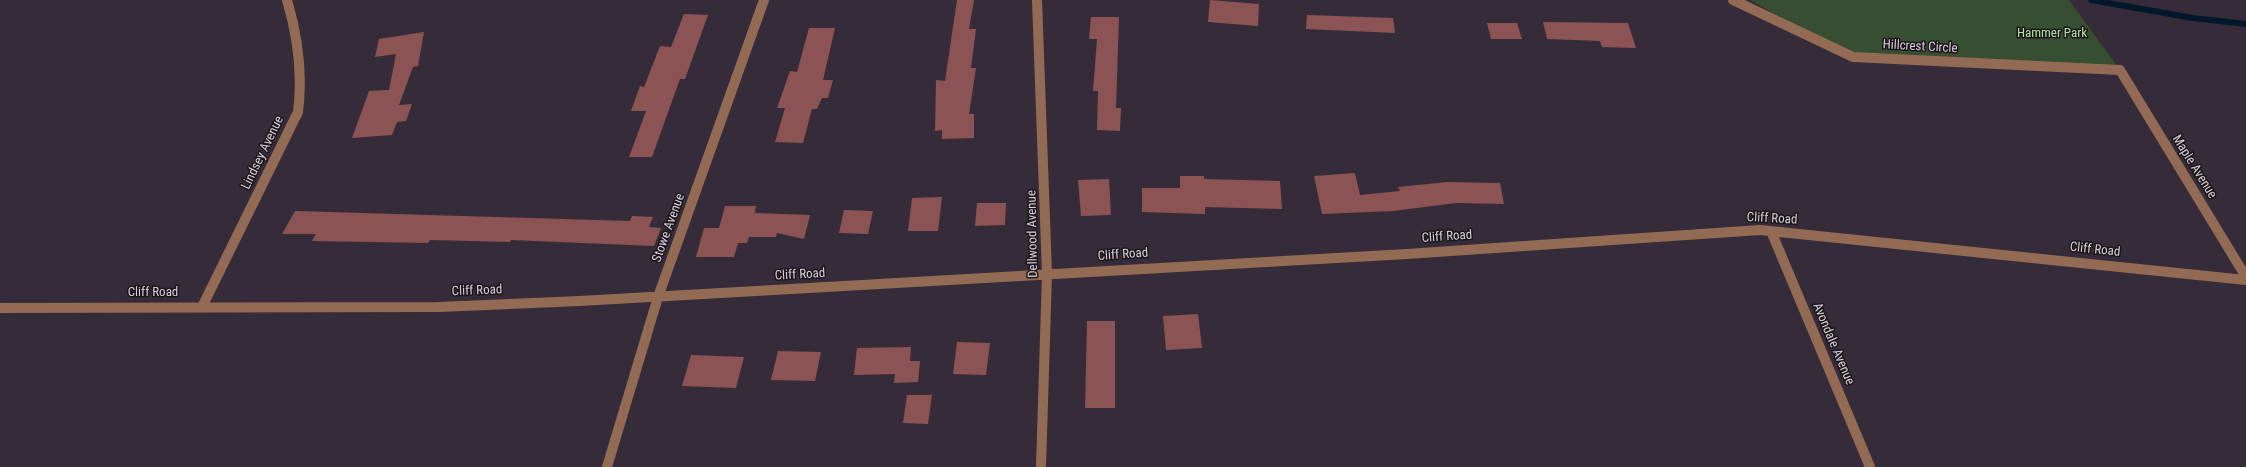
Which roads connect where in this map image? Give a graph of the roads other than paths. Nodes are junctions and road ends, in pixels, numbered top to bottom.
1 (287, 0) edge
2 (764, 0) edge
3 (1037, 0) edge
4 (1733, 0) edge
5 (2120, 70) joint
6 (1771, 231) junction
7 (1047, 274) junction
8 (2246, 279) edge
9 (658, 297) junction
10 (202, 307) junction
11 (0, 308) edge
12 (607, 467) edge
13 (1041, 467) edge
14 (1870, 467) edge

1 - 10 street, Lindsey Avenue
2 - 9 street, Stowe Avenue
3 - 7 street, Dellwood Avenue
4 - 5 street, Hillcrest Circle
5 - 8 street, Maple Avenue
6 - 7 street, Cliff Road
6 - 8 street, Cliff Road
6 - 14 street, Avondale Avenue
7 - 9 street, Cliff Road
7 - 13 street, Dellwood Avenue
9 - 10 street, Cliff Road
9 - 12 street, Stowe Avenue
10 - 11 street, Cliff Road

